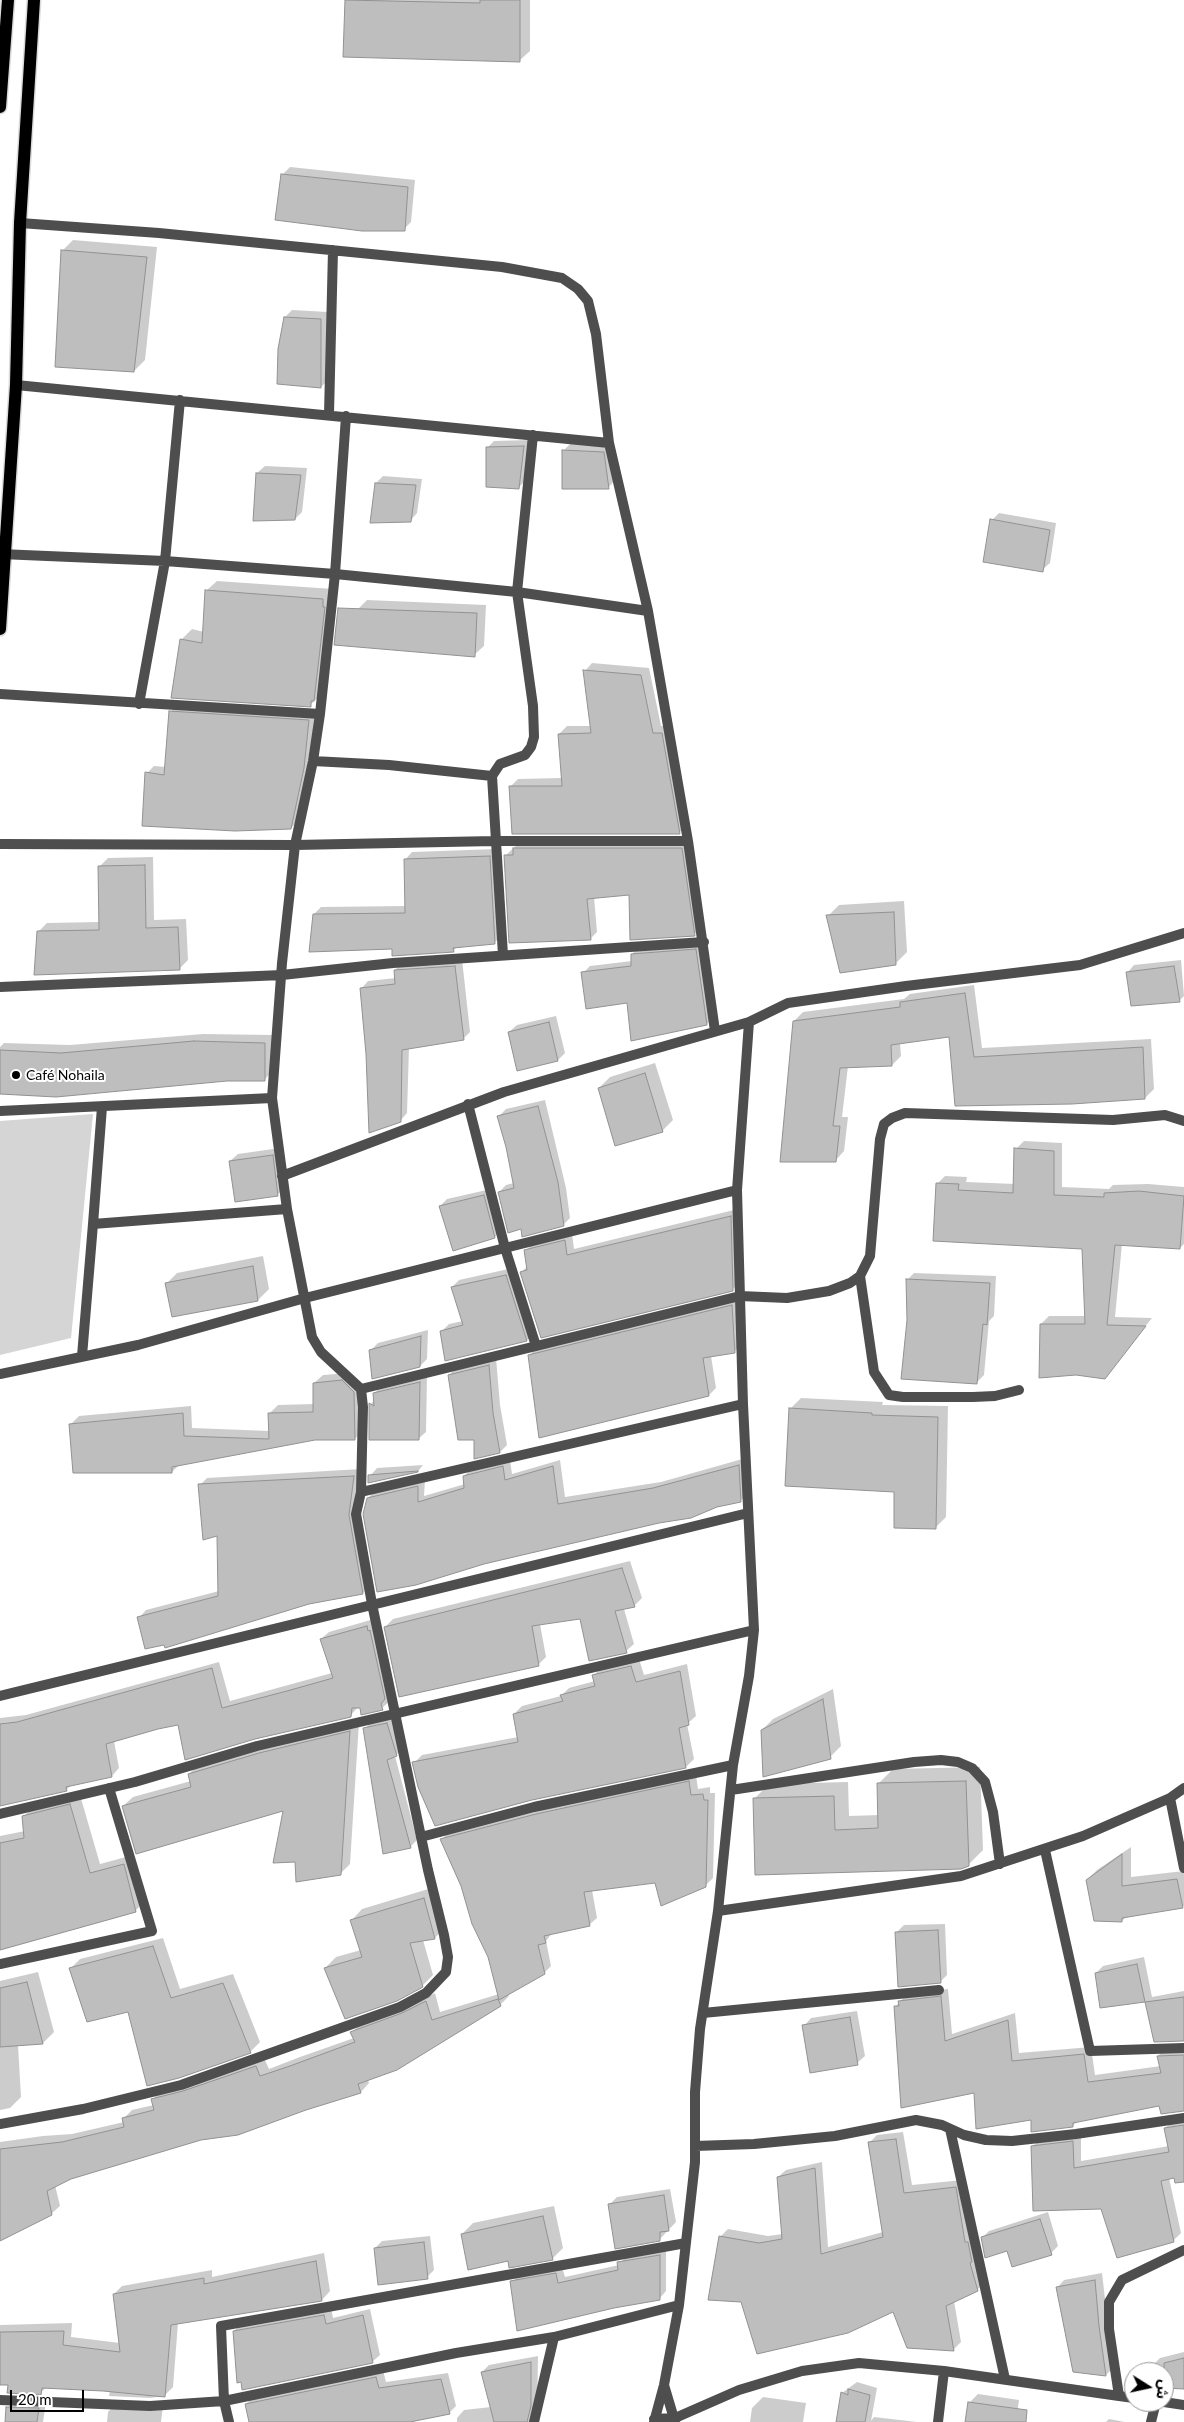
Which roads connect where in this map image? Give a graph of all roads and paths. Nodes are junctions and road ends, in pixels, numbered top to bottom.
1 (8, 0) edge
2 (34, 0) edge
3 (0, 107) edge
4 (20, 223) junction
5 (333, 250) junction
6 (16, 385) junction
7 (180, 400) junction
8 (328, 414) junction
9 (346, 416) junction
10 (533, 435) junction
11 (609, 443) junction
12 (3, 554) edge
13 (165, 560) junction
14 (334, 574) junction
15 (517, 592) junction
16 (648, 611) junction
17 (0, 629) edge
18 (0, 694) edge
19 (138, 704) junction
20 (320, 714) junction
21 (313, 761) junction
22 (492, 776) junction
23 (495, 841) junction
24 (688, 841) junction
25 (0, 844) edge
26 (295, 845) junction
27 (1184, 933) edge
28 (704, 942) junction
29 (503, 955) junction
30 (282, 975) junction
31 (0, 987) edge
32 (749, 1022) junction
33 (715, 1031) junction
34 (272, 1098) junction
35 (468, 1104) junction
36 (102, 1107) junction
37 (0, 1111) edge
38 (1184, 1120) edge
39 (282, 1176) junction
40 (737, 1190) junction
41 (287, 1209) junction
42 (93, 1224) junction
43 (505, 1248) junction
44 (860, 1276) junction
45 (740, 1296) junction
46 (305, 1298) junction
47 (536, 1346) junction
48 (82, 1356) junction
49 (0, 1374) edge
50 (361, 1389) junction
51 (1019, 1390) dead end
52 (743, 1404) junction
53 (361, 1492) junction
54 (748, 1513) junction
55 (372, 1604) junction
56 (754, 1630) junction
57 (0, 1696) edge
58 (396, 1713) junction
59 (733, 1765) junction
60 (108, 1788) junction
61 (1184, 1788) edge
62 (731, 1790) junction
63 (1170, 1798) junction
64 (0, 1814) edge
65 (421, 1837) junction
66 (1045, 1850) junction
67 (1000, 1864) junction
68 (1184, 1868) edge
69 (718, 1911) junction
70 (0, 1964) edge
71 (939, 1990) dead end
72 (703, 2013) junction
73 (1184, 2048) edge
74 (1184, 2118) edge
75 (0, 2124) edge
76 (950, 2129) junction
77 (694, 2146) junction
78 (686, 2243) junction
79 (1184, 2250) edge
80 (679, 2305) junction
81 (554, 2337) junction
82 (944, 2371) junction
83 (1006, 2379) junction
84 (664, 2385) junction
85 (1119, 2396) junction
86 (1124, 2397) edge
87 (0, 2400) edge
88 (224, 2401) junction
89 (654, 2420) edge
90 (675, 2420) edge
91 (229, 2422) edge
92 (534, 2422) edge
93 (938, 2422) edge

1 - 3 main road
2 - 4 main road
4 - 5 street
4 - 6 main road
5 - 8 street
5 - 11 street
6 - 7 street
6 - 12 main road
7 - 8 street
7 - 13 street
8 - 9 street
9 - 10 street
9 - 14 street
10 - 11 street
10 - 15 street
11 - 16 street
12 - 13 street
12 - 17 main road
13 - 14 street
13 - 19 street
14 - 15 street
14 - 20 street
15 - 16 street
15 - 22 street
16 - 24 street
18 - 19 street
19 - 20 street
20 - 21 street
21 - 22 street
21 - 26 street
22 - 23 street
23 - 24 street
23 - 26 street
23 - 29 street
24 - 28 street
25 - 26 street
26 - 30 street
27 - 32 street
28 - 29 street
28 - 33 street
29 - 30 street
30 - 31 street
30 - 34 street
32 - 33 street
32 - 40 street
33 - 35 street
34 - 36 street
34 - 39 street
35 - 39 street
35 - 43 street
36 - 37 street
36 - 42 street
38 - 44 street
39 - 41 street
40 - 43 street
40 - 45 street
41 - 42 street
41 - 46 street
42 - 48 street
43 - 46 street
43 - 47 street
44 - 45 street
44 - 51 street
45 - 47 street
45 - 52 street
46 - 48 street
46 - 50 street
47 - 50 street
48 - 49 street
50 - 53 street
52 - 53 street
52 - 54 street
53 - 55 street
54 - 55 street
54 - 56 street
55 - 57 street
55 - 58 street
56 - 58 street
56 - 59 street
58 - 60 street
58 - 65 street
59 - 62 street
59 - 65 street
60 - 64 street
60 - 70 street
61 - 63 street
62 - 67 street
62 - 69 street
63 - 66 street
63 - 68 street
65 - 75 street
66 - 67 street
66 - 73 street
67 - 69 street
69 - 72 street
71 - 72 street
72 - 77 street
74 - 76 street
76 - 77 street
76 - 83 street
77 - 78 street
78 - 80 street
78 - 88 street
79 - 85 street
80 - 81 street
80 - 84 street
81 - 88 street
81 - 92 street
82 - 83 street
82 - 90 street
82 - 93 street
83 - 85 street
84 - 89 street
84 - 90 street
85 - 86 street
87 - 88 street
88 - 91 street
89 - 90 street

